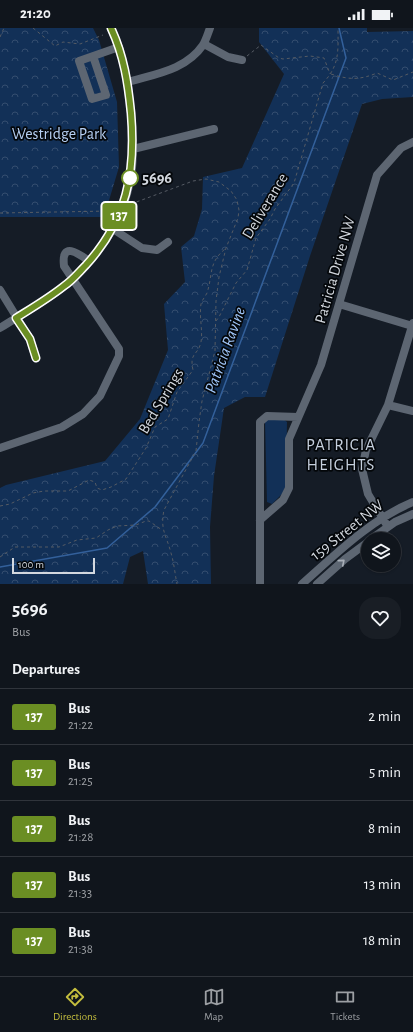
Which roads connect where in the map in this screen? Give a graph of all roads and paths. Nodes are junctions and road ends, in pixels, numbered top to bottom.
1 (4, 28) edge
2 (33, 28) edge
3 (111, 28) edge
4 (210, 28) edge
5 (338, 28) edge
6 (103, 35) dead end
7 (0, 37) edge
8 (204, 44) junction
9 (119, 47) junction
10 (93, 56) junction
11 (242, 60) joint
12 (413, 72) edge
13 (330, 74) junction
14 (128, 82) junction
15 (214, 129) dead end
16 (413, 142) edge
17 (133, 149) junction
18 (128, 205) dead end
19 (111, 211) dead end
20 (0, 213) edge
21 (113, 229) junction
22 (168, 242) dead end
23 (226, 248) junction
24 (89, 261) junction
25 (73, 279) junction
26 (0, 290) edge
27 (339, 304) junction
28 (16, 318) junction
29 (215, 322) junction
30 (0, 328) edge
31 (412, 329) edge
32 (36, 358) dead end
33 (388, 405) junction
34 (413, 411) edge
35 (298, 417) junction
36 (0, 448) edge
37 (413, 502) edge
38 (0, 506) edge
39 (413, 514) edge
40 (382, 518) junction
41 (260, 520) junction
42 (388, 527) junction
43 (163, 530) junction
44 (381, 532) edge
45 (361, 547) edge
46 (0, 557) edge
47 (178, 584) edge
48 (260, 584) edge
49 (302, 584) edge
50 (317, 584) edge

1 - 7 path
2 - 6 path
3 - 9 street
4 - 8 street
5 - 13 path, Deliverance
8 - 11 street
8 - 14 street
9 - 10 street
9 - 14 street
10 - 10 street
11 - 13 path
12 - 13 path
13 - 29 path, Deliverance
14 - 17 street
15 - 17 street
16 - 27 street, Patricia Drive NW
17 - 21 street
18 - 23 path
19 - 20 path
21 - 22 street
21 - 24 street
23 - 29 path
23 - 38 path, Bed Springs
24 - 25 street
24 - 25 street
25 - 28 street
25 - 36 street
26 - 28 street
27 - 31 street
27 - 35 street, Patricia Drive NW
28 - 30 street
28 - 32 street
29 - 43 path
31 - 33 street
33 - 34 street
33 - 40 street
35 - 41 street, Patricia Drive NW
35 - 41 street
37 - 40 street, 159 Street NW
39 - 42 street, 159 Street NW
40 - 42 street
40 - 49 street, 159 Street NW
41 - 48 street
42 - 44 street, 159 Street NW
43 - 46 path
43 - 47 path
50 -> 45 street, 159 Street NW

